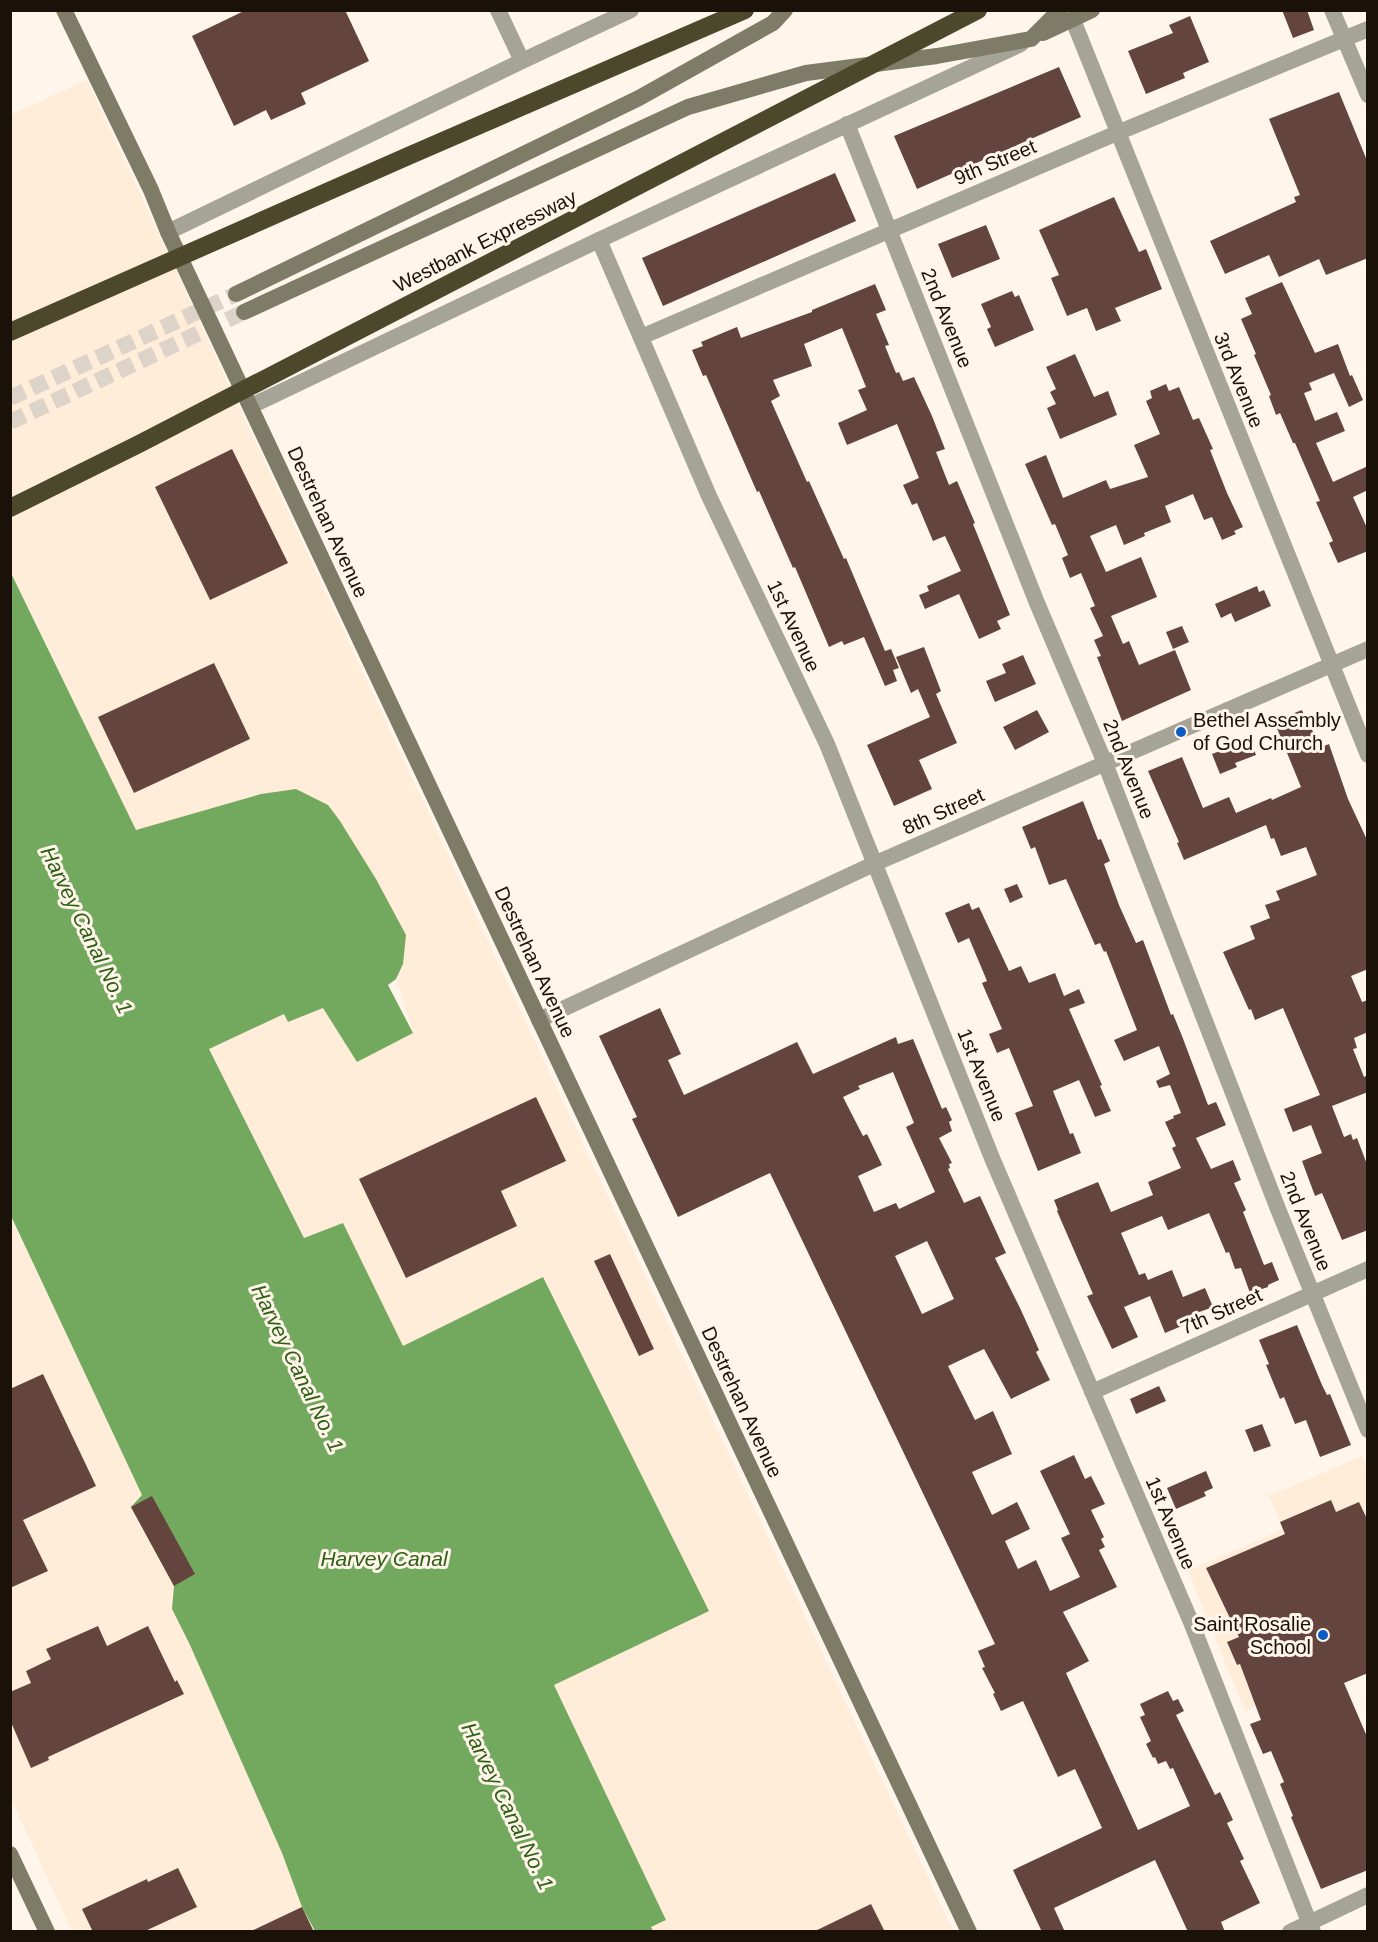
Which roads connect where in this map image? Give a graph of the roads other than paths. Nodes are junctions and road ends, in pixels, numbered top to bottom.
1 (64, 10) edge
2 (498, 10) edge
3 (631, 10) edge
4 (745, 10) edge
5 (784, 10) edge
6 (978, 10) edge
7 (1092, 10) edge
8 (1332, 10) edge
9 (1066, 15) edge
10 (1368, 28) edge
11 (1344, 38) junction
12 (1031, 39) junction
13 (522, 61) junction
14 (1368, 95) edge
15 (847, 124) junction
16 (1117, 133) junction
17 (890, 230) junction
18 (168, 232) junction
19 (599, 240) junction
20 (236, 294) tunnel mouth
21 (244, 312) tunnel mouth
22 (10, 332) edge
23 (641, 338) junction
24 (251, 406) junction
25 (10, 508) edge
26 (1368, 649) edge
27 (1331, 664) junction
28 (1368, 755) edge
29 (1105, 763) junction
30 (876, 863) junction
31 (539, 1020) junction
32 (1368, 1269) edge
33 (1312, 1293) junction
34 (1092, 1392) junction
35 (1368, 1430) edge
36 (10, 1854) edge
37 (1368, 1895) edge
38 (1312, 1927) edge
39 (47, 1932) edge
40 (969, 1932) edge
41 (1290, 1932) edge

1 - 18 main road, Destrehan Avenue
2 - 13 street
3 - 13 street
4 - 22 highway, bridge
5 - 20 main road
6 - 25 highway, Westbank Expressway, bridge
7 - 9 main road
8 - 11 street
9 - 12 main road
9 - 16 street, 3rd Avenue
10 - 11 street, 9th Street
11 - 14 street
11 - 16 street, 9th Street
12 - 15 street
12 - 21 main road
13 - 18 street
15 - 17 street, 2nd Avenue
15 - 19 street
16 - 17 street, 9th Street
16 - 27 street, 3rd Avenue
17 - 23 street, 9th Street
17 - 29 street, 2nd Avenue
18 - 24 main road, Destrehan Avenue
19 - 23 street, 1st Avenue
19 - 24 street
23 - 30 street, 1st Avenue
24 - 31 main road, Destrehan Avenue
26 - 27 street, 8th Street
27 - 28 street, 3rd Avenue
27 - 29 street, 8th Street
29 - 30 street, 8th Street
29 - 33 street, 2nd Avenue
30 - 31 street, 8th Street
30 - 34 street, 1st Avenue
31 - 40 main road, Destrehan Avenue
32 - 33 street, 7th Street
33 - 34 street, 7th Street
33 - 35 street, 2nd Avenue
34 - 38 street, 1st Avenue
36 - 39 main road
37 - 38 street
38 - 41 street

